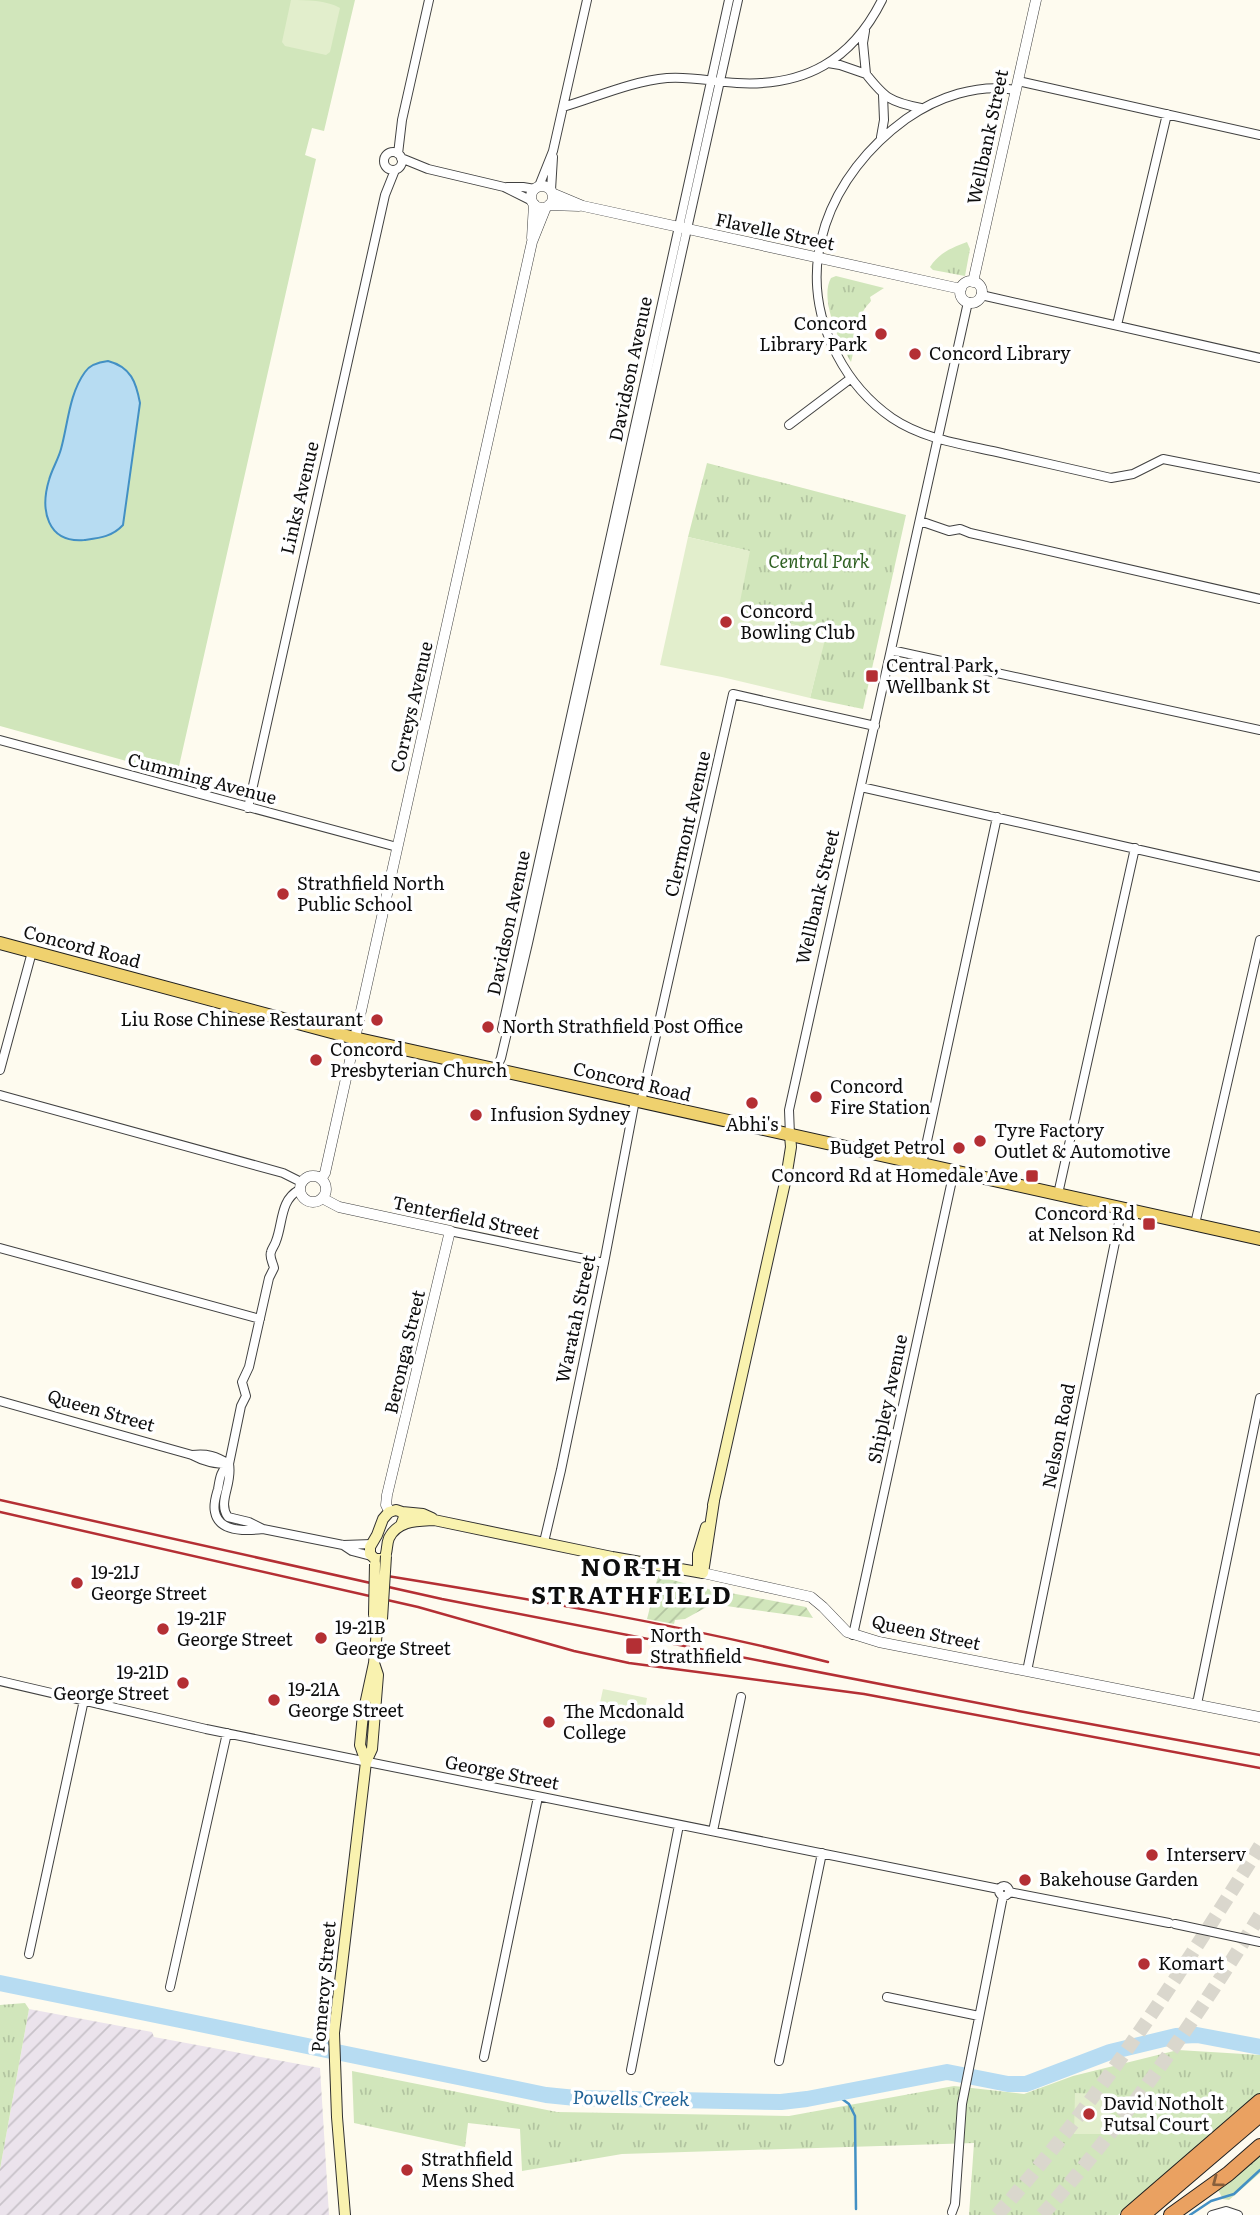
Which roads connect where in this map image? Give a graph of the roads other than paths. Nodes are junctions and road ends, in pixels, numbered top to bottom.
1 (429, 0) edge
2 (587, 0) edge
3 (729, 0) edge
4 (738, 0) edge
5 (882, 0) edge
6 (1036, 0) edge
7 (865, 31) junction
8 (828, 63) junction
9 (866, 74) junction
10 (716, 80) junction
11 (1017, 85) junction
12 (883, 95) junction
13 (564, 107) junction
14 (921, 108) junction
15 (1167, 114) junction
16 (1260, 135) edge
17 (881, 137) junction
18 (553, 151) junction
19 (396, 155) junction
20 (393, 169) junction
21 (428, 169) junction
22 (504, 187) junction
23 (537, 188) junction
24 (551, 191) junction
25 (533, 203) junction
26 (548, 206) junction
27 (583, 206) junction
28 (683, 228) junction
29 (532, 242) junction
30 (818, 257) junction
31 (973, 282) junction
32 (961, 289) junction
33 (981, 295) junction
34 (968, 302) junction
35 (1117, 325) junction
36 (1260, 358) edge
37 (850, 379) junction
38 (789, 425) dead end
39 (939, 438) junction
40 (1260, 478) edge
41 (920, 521) junction
42 (1260, 599) edge
43 (891, 650) junction
44 (875, 726) junction
45 (1260, 730) edge
46 (0, 740) edge
47 (861, 787) junction
48 (248, 808) junction
49 (997, 817) junction
50 (397, 847) junction
51 (1135, 848) junction
52 (1260, 877) edge
53 (1260, 940) edge
54 (0, 943) edge
55 (32, 952) junction
56 (354, 1038) junction
57 (496, 1069) junction
58 (0, 1070) edge
59 (0, 1094) edge
60 (638, 1101) junction
61 (790, 1135) junction
62 (922, 1164) junction
63 (954, 1171) junction
64 (321, 1179) junction
65 (300, 1186) junction
66 (1058, 1194) junction
67 (322, 1198) junction
68 (1122, 1208) junction
69 (1195, 1224) junction
70 (450, 1231) junction
71 (1260, 1239) edge
72 (0, 1248) edge
73 (604, 1264) junction
74 (260, 1320) junction
75 (1260, 1398) edge
76 (0, 1401) edge
77 (229, 1464) junction
78 (714, 1501) junction
79 (396, 1511) junction
80 (434, 1520) junction
81 (401, 1525) junction
82 (544, 1542) junction
83 (698, 1554) junction
84 (376, 1556) junction
85 (681, 1570) junction
86 (701, 1573) junction
87 (853, 1634) junction
88 (1027, 1671) junction
89 (0, 1681) edge
90 (741, 1697) dead end
91 (85, 1700) junction
92 (1197, 1704) junction
93 (1260, 1717) edge
94 (227, 1733) junction
95 (366, 1762) junction
96 (538, 1797) junction
97 (679, 1825) junction
98 (713, 1831) junction
99 (822, 1853) junction
100 (1004, 1892) junction
101 (1260, 1942) edge
102 (29, 1954) dead end
103 (170, 1987) dead end
104 (887, 1997) dead end
105 (979, 2016) junction
106 (484, 2057) dead end
107 (779, 2060) dead end
108 (631, 2070) dead end
109 (1260, 2101) edge
110 (1260, 2115) edge
111 (1243, 2123) junction
112 (1260, 2146) edge
113 (953, 2213) edge
114 (345, 2215) edge
115 (942, 2215) edge
116 (1128, 2215) edge
117 (1143, 2215) edge
118 (1171, 2215) edge
119 (1212, 2215) edge
120 (1237, 2215) edge

1 - 19 street
2 - 13 street
3 - 10 street, Davidson Avenue
4 - 10 street, Davidson Avenue
5 - 7 street
6 - 11 street, Wellbank Street
7 - 8 street
7 - 9 street
8 - 9 street
8 - 10 street
9 - 12 street
10 - 13 street
10 - 28 street, Davidson Avenue
11 - 14 street
11 - 15 street
11 - 31 street, Wellbank Street
12 - 14 street
12 - 17 street
13 - 18 street
14 - 17 street
15 - 16 street
15 - 35 street
17 - 30 street
18 - 23 street
18 - 24 street
19 - 20 street
19 - 20 street
19 - 21 street
20 - 21 street
20 - 48 street, Links Avenue
21 - 22 street
22 - 23 street
22 - 25 street
23 - 24 street
23 - 25 street
24 - 26 street
24 - 27 street, Flavelle Street
25 - 26 street
25 - 29 street, Correys Avenue
26 - 27 street, Flavelle Street
26 - 29 street, Correys Avenue
27 - 28 street, Flavelle Street
28 - 30 street, Flavelle Street
28 - 57 street, Davidson Avenue
29 - 50 street, Correys Avenue
30 - 32 street, Flavelle Street
30 - 37 street
31 - 32 street
31 - 33 street
32 - 34 street
33 - 34 street
33 - 35 street
34 - 39 street, Wellbank Street
35 - 36 street
37 - 38 street
37 - 39 street
39 - 40 street
39 - 41 street, Wellbank Street
41 - 42 street
41 - 43 street, Wellbank Street
43 - 44 street, Wellbank Street
43 - 45 street
44 - 47 street, Wellbank Street
44 - 60 street, Clermont Avenue
46 - 48 street, Cumming Avenue
47 - 49 street
47 - 61 street, Wellbank Street
48 - 50 street, Cumming Avenue
49 - 51 street
49 - 62 street
50 - 56 street, Correys Avenue
51 - 52 street
51 - 66 street
53 - 69 street
54 - 55 main road, Concord Road
55 - 56 main road, Concord Road
55 - 58 street
56 - 57 main road, Concord Road
56 - 64 street, Correys Avenue
57 - 60 main road, Concord Road
59 - 65 street
60 - 61 main road, Concord Road
60 - 73 street, Waratah Street
61 - 62 main road, Concord Road
61 - 78 main road, Wellbank Street
62 - 63 main road, Concord Road
63 - 66 main road, Concord Road
63 - 87 street, Shipley Avenue
64 - 65 street
64 - 67 street
65 - 67 street
65 - 74 street
66 - 68 main road, Concord Road
67 - 70 street, Tenterfield Street
68 - 69 main road, Concord Road
68 - 88 street, Nelson Road
69 - 71 main road, Concord Road
70 - 73 street, Tenterfield Street
70 - 79 street, Beronga Street
72 - 74 street
73 - 82 street, Waratah Street
74 - 77 street
75 - 92 street
76 - 77 street, Queen Street
77 - 84 street
78 - 83 main road, Wellbank Street
78 - 86 main road, Wellbank Street
79 - 80 main road, Queen Street
79 - 81 main road
79 - 84 main road
80 - 81 main road, Queen Street
80 - 82 main road, Queen Street
81 - 84 main road
82 - 85 main road, Queen Street
83 - 85 main road
83 - 86 main road, Wellbank Street
84 - 95 main road, Pomeroy Street, bridge
85 - 86 main road, Queen Street
86 - 87 street, Queen Street
87 - 88 street, Queen Street
88 - 92 street, Queen Street
89 - 91 street, George Street
90 - 98 street
91 - 94 street, George Street
91 - 102 street
92 - 93 street, Queen Street
94 - 95 street, George Street
94 - 103 street
95 - 96 street, George Street
95 - 114 main road, Pomeroy Street
96 - 97 street, George Street
96 - 106 street
97 - 98 street, George Street
97 - 108 street
98 - 99 street, George Street
99 - 100 street, George Street
99 - 107 street
100 - 101 street, George Street
100 - 105 street
104 - 105 street
105 - 113 street
109 - 111 highway
110 - 111 highway
111 - 116 highway
111 - 117 highway
112 -> 118 highway
113 - 115 street
119 - 120 street

